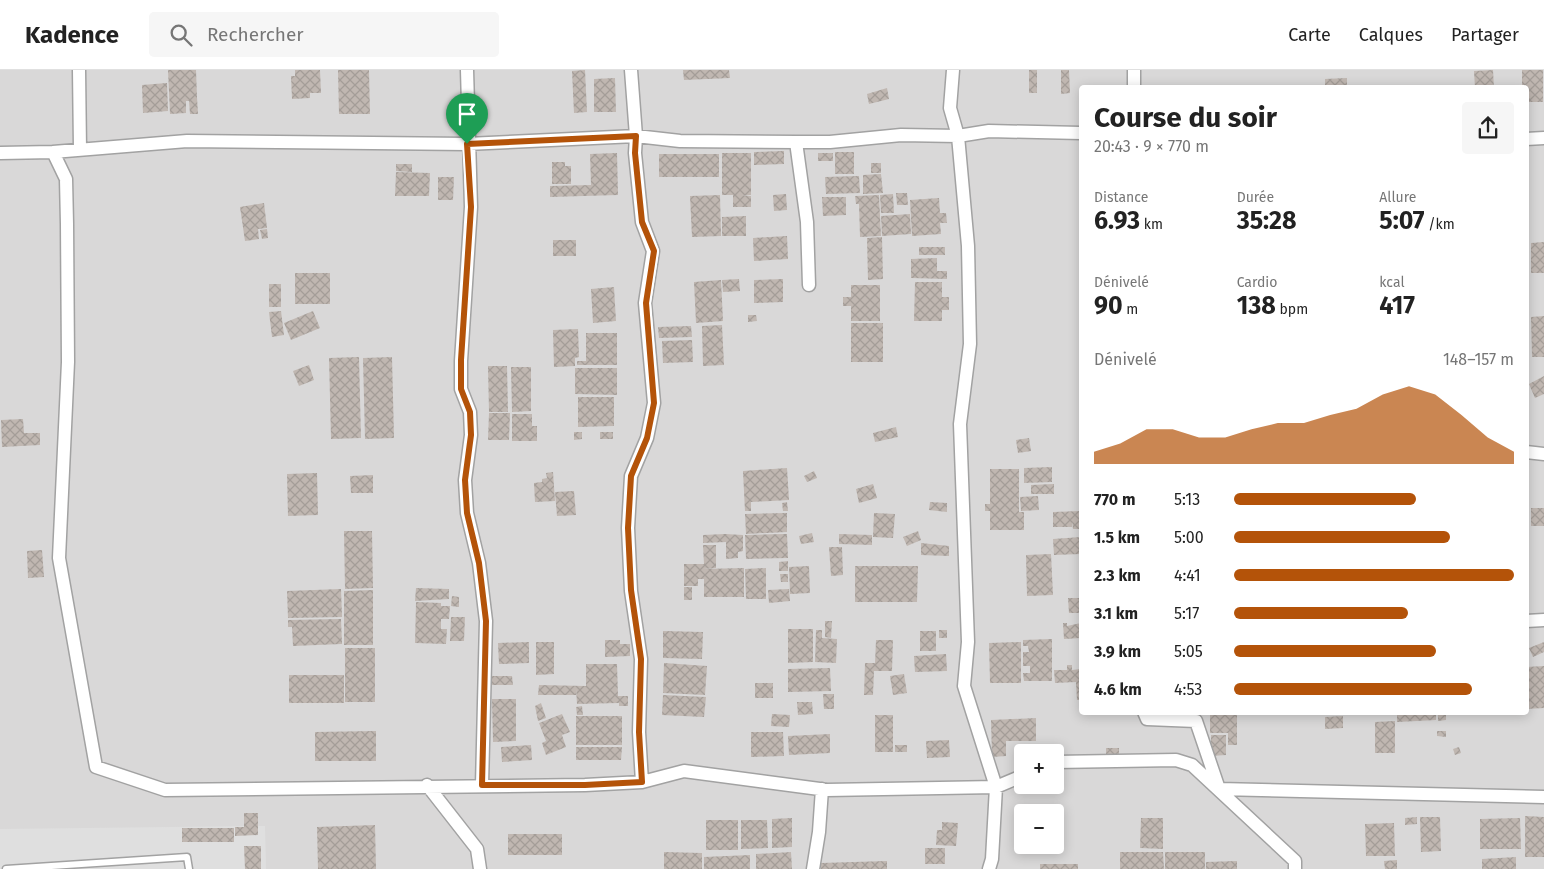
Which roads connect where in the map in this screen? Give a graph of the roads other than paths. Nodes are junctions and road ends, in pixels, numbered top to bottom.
1 (79, 70) edge
2 (467, 70) edge
3 (632, 70) edge
4 (953, 70) edge
5 (1134, 70) edge
6 (1134, 85) edge
7 (1079, 133) edge
8 (636, 136) junction
9 (958, 136) junction
10 (1544, 138) edge
11 (1529, 139) edge
12 (796, 142) junction
13 (467, 144) junction
14 (80, 149) junction
15 (53, 152) junction
16 (0, 153) edge
17 (809, 285) dead end
18 (1529, 452) edge
19 (1544, 454) edge
20 (1544, 620) edge
21 (1529, 621) edge
22 (1145, 715) edge
23 (1198, 717) edge
24 (1064, 762) edge
25 (1014, 779) edge
26 (642, 782) junction
27 (427, 785) junction
28 (482, 785) junction
29 (996, 786) junction
30 (822, 789) junction
31 (1219, 789) junction
32 (1544, 796) edge
33 (6, 869) edge
34 (190, 869) edge
35 (480, 869) edge
36 (813, 869) edge
37 (989, 869) edge
38 (1295, 869) edge

1 - 14 street
2 - 13 street
3 - 8 street
4 - 9 street
5 - 6 street
7 - 9 street
8 - 12 street
8 - 13 street
8 - 26 street
9 - 12 street
9 - 29 street
10 - 11 street
12 - 17 street
13 - 14 street
13 - 28 street
14 - 15 street
15 - 16 street
15 - 27 street
18 - 19 street
20 - 21 street
22 - 23 street
23 - 31 street
24 - 31 street
25 - 29 street
26 - 28 street
26 - 30 street
27 - 28 street
27 - 35 street
29 - 30 street
29 - 37 street
30 - 36 street
31 - 32 street
31 - 38 street
33 - 34 lane

